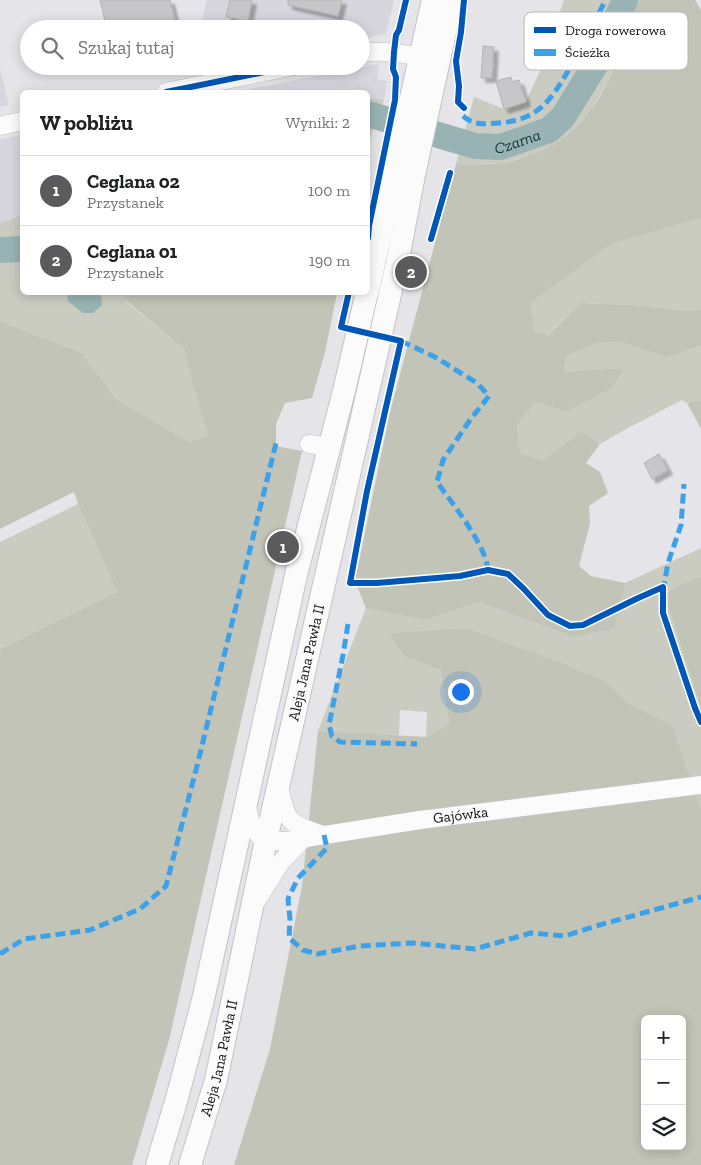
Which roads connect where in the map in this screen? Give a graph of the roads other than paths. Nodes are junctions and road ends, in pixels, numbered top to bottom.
1 (433, 0) edge
2 (452, 0) edge
3 (370, 52) edge
4 (420, 57) junction
5 (250, 75) edge
6 (176, 90) edge
7 (418, 109) junction
8 (20, 121) edge
9 (0, 126) edge
10 (408, 158) junction
11 (370, 281) edge
12 (366, 295) edge
13 (701, 786) edge
14 (279, 787) junction
15 (247, 802) junction
16 (324, 835) junction
17 (303, 839) junction
18 (266, 840) junction
19 (251, 909) junction
20 (157, 1165) edge
21 (190, 1165) edge

1 - 4 main road
2 - 7 main road
3 - 4 street
4 - 7 main road
5 - 6 street
7 - 10 main road
8 - 9 street
10 - 11 main road, Aleja Jana Pawła II
10 - 14 main road, Aleja Jana Pawła II
12 - 15 main road, Aleja Jana Pawła II
13 - 16 street, Gajówka
14 - 16 street
14 - 18 main road, Aleja Jana Pawła II
15 - 18 street
15 - 20 main road, Aleja Jana Pawła II
16 - 17 street, Gajówka
17 - 18 street, Gajówka
17 - 19 street
18 - 19 main road, Aleja Jana Pawła II
19 - 21 main road, Aleja Jana Pawła II

